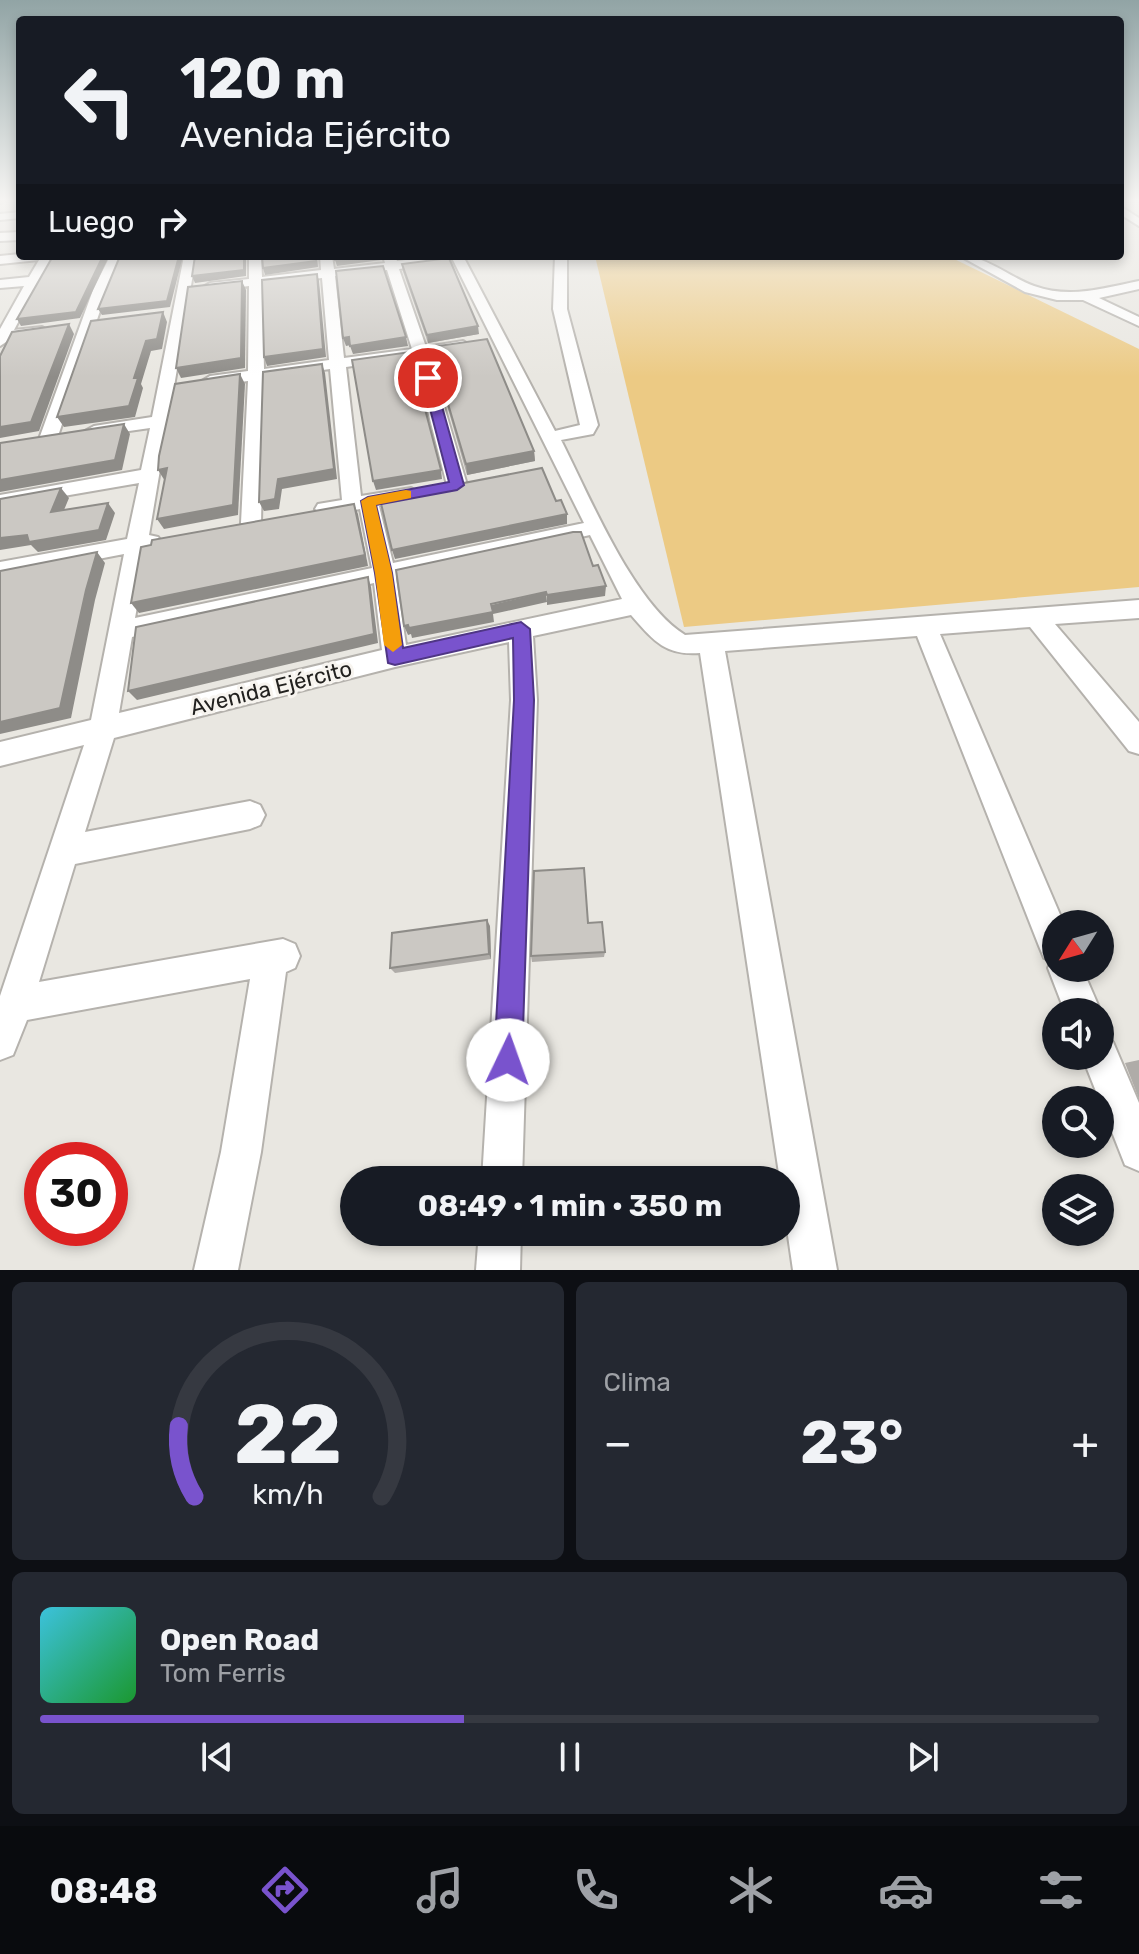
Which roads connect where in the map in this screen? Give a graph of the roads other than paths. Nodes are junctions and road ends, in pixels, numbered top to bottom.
1 (45, 260) edge
2 (114, 260) edge
3 (189, 260) edge
4 (255, 260) edge
5 (464, 260) edge
6 (561, 260) edge
7 (974, 260) edge
8 (390, 261) edge
9 (326, 265) edge
10 (33, 281) junction
11 (255, 282) junction
12 (0, 284) edge
13 (1139, 285) edge
14 (1083, 295) junction
15 (176, 306) junction
16 (18, 310) junction
17 (0, 312) edge
18 (1139, 322) edge
19 (81, 326) junction
20 (2, 339) edge
21 (487, 342) junction
22 (420, 351) junction
23 (337, 363) junction
24 (256, 374) junction
25 (181, 386) junction
26 (159, 421) junction
27 (62, 437) junction
28 (551, 437) junction
29 (24, 443) edge
30 (149, 475) junction
31 (0, 501) edge
32 (360, 503) junction
33 (309, 512) edge
34 (251, 523) edge
35 (596, 527) junction
36 (165, 539) edge
37 (137, 545) junction
38 (1, 573) edge
39 (384, 573) junction
40 (636, 605) junction
41 (1139, 609) edge
42 (1037, 619) junction
43 (926, 628) junction
44 (521, 629) junction
45 (121, 630) junction
46 (711, 643) junction
47 (395, 657) junction
48 (103, 729) junction
49 (1139, 741) edge
50 (0, 754) edge
51 (250, 815) dead end
52 (64, 851) junction
53 (1042, 912) edge
54 (15, 1004) junction
55 (0, 1042) edge
56 (1106, 1070) edge
57 (1139, 1151) edge
58 (503, 1166) edge
59 (499, 1246) edge
60 (216, 1270) edge
61 (498, 1270) edge
62 (815, 1270) edge

1 - 10 street
2 - 19 street
3 - 15 street
4 - 11 street
5 - 21 street
6 - 28 street
7 - 14 street
8 - 9 street
8 - 22 street
9 - 11 street
9 - 23 street
10 - 12 street
10 - 16 street
11 - 15 street
11 - 24 street
13 - 14 street
14 - 18 street
15 - 25 street
16 - 17 street
16 - 20 street
19 - 20 street
19 - 27 street
21 - 22 street
21 - 28 street
22 - 23 street
22 - 32 street
23 - 24 street
23 - 32 street
24 - 25 street
24 - 34 street
25 - 26 street
26 - 27 street
26 - 30 street
27 - 29 street
28 - 35 street
30 - 31 street
30 - 37 street
32 - 33 street
32 - 39 street
35 - 39 street
35 - 40 street
36 - 37 street
37 - 38 street
37 - 45 street
39 - 45 street
39 - 47 street
40 - 44 street, Avenida Ejército
40 - 46 street
41 - 42 street
42 - 43 street
42 - 49 street
43 - 46 street
43 - 53 street
44 - 47 street, Avenida Ejército
44 - 58 street
45 - 48 street
46 - 62 street
47 - 48 street, Avenida Ejército
48 - 50 street, Avenida Ejército
48 - 52 street
51 - 52 street
52 - 54 street
54 - 55 street
54 - 60 street
56 - 57 street
59 - 61 street

